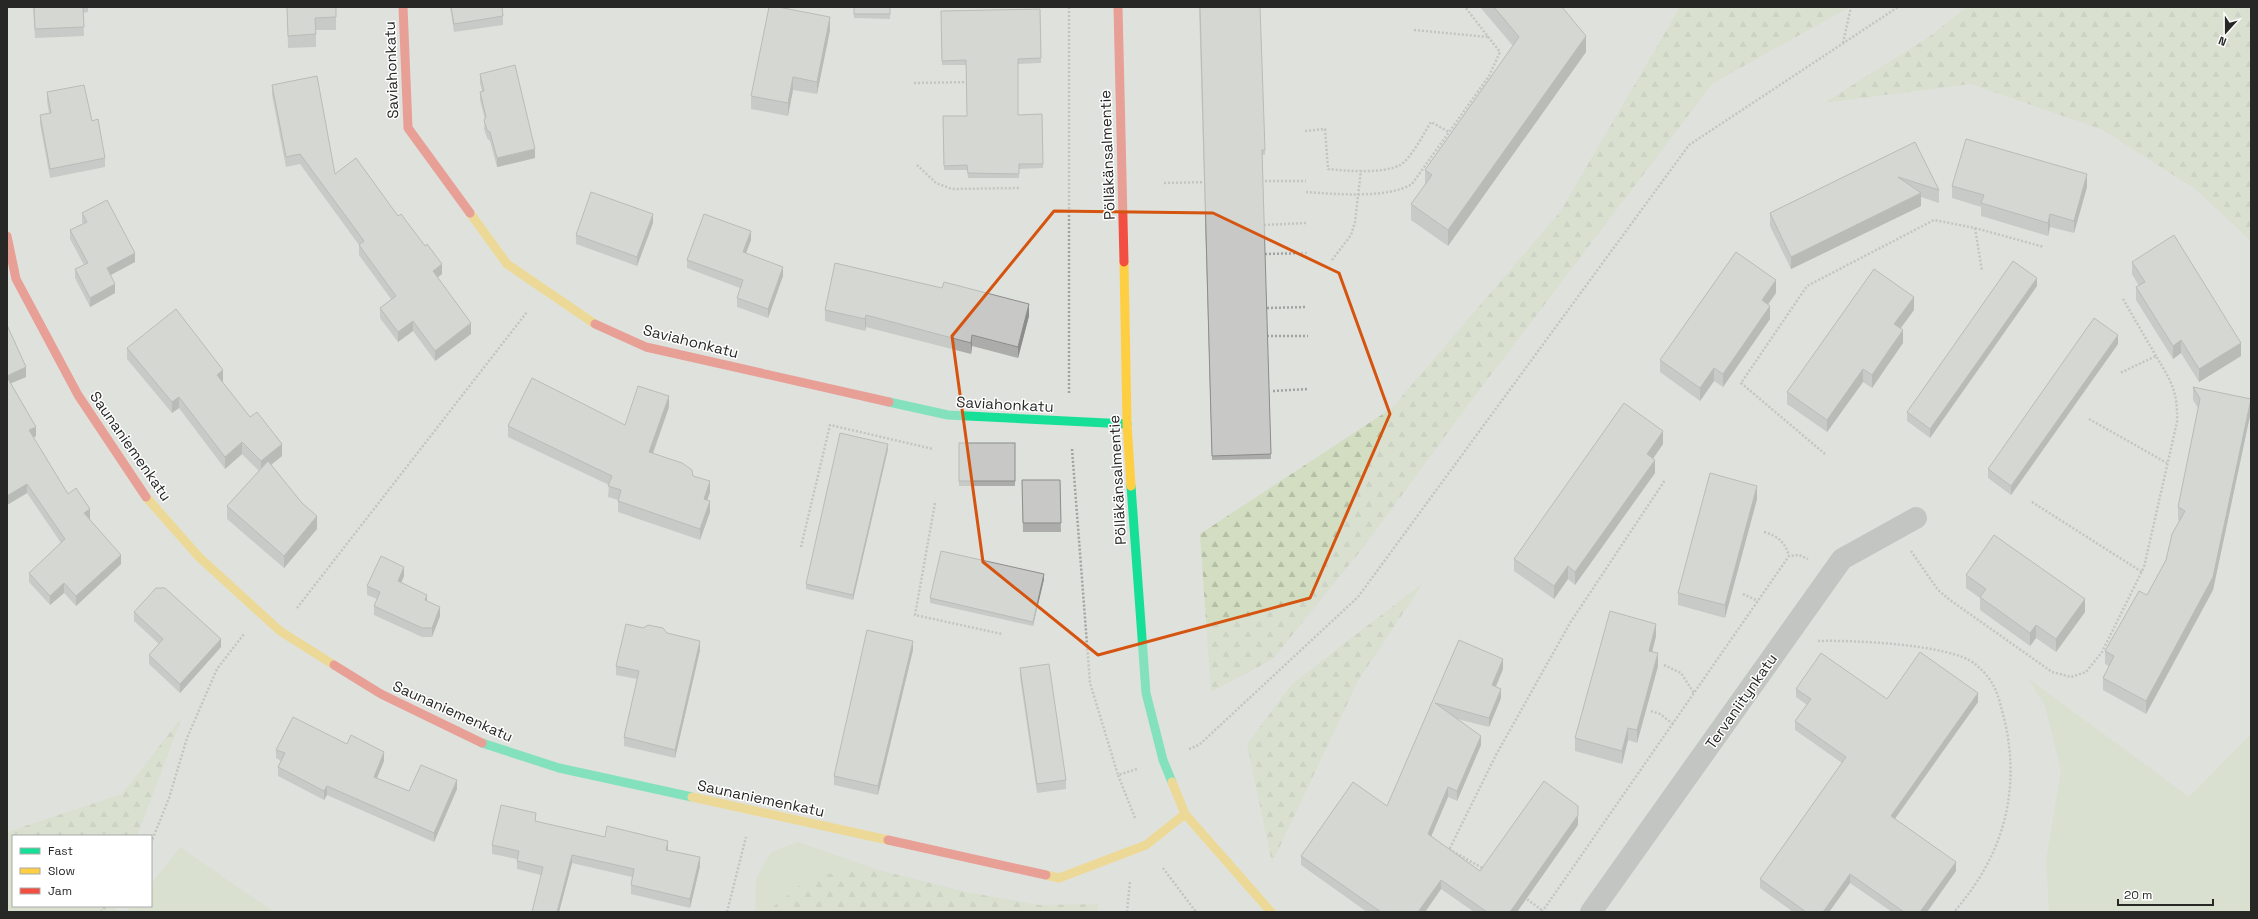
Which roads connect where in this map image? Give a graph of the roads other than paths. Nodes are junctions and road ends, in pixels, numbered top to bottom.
1 (403, 7) edge
2 (1118, 7) edge
3 (7, 236) edge
4 (1127, 424) junction
5 (1916, 518) dead end
6 (1185, 814) junction
7 (1270, 912) edge
8 (1591, 912) edge

1 - 4 street, Saviahonkatu
2 - 4 street, Pölläkänsalmentie
3 - 6 street, Saunaniemenkatu
4 - 6 street, Pölläkänsalmentie
5 - 8 street, Tervaniitynkatu
6 - 7 street, Pölläkänsalmentie

